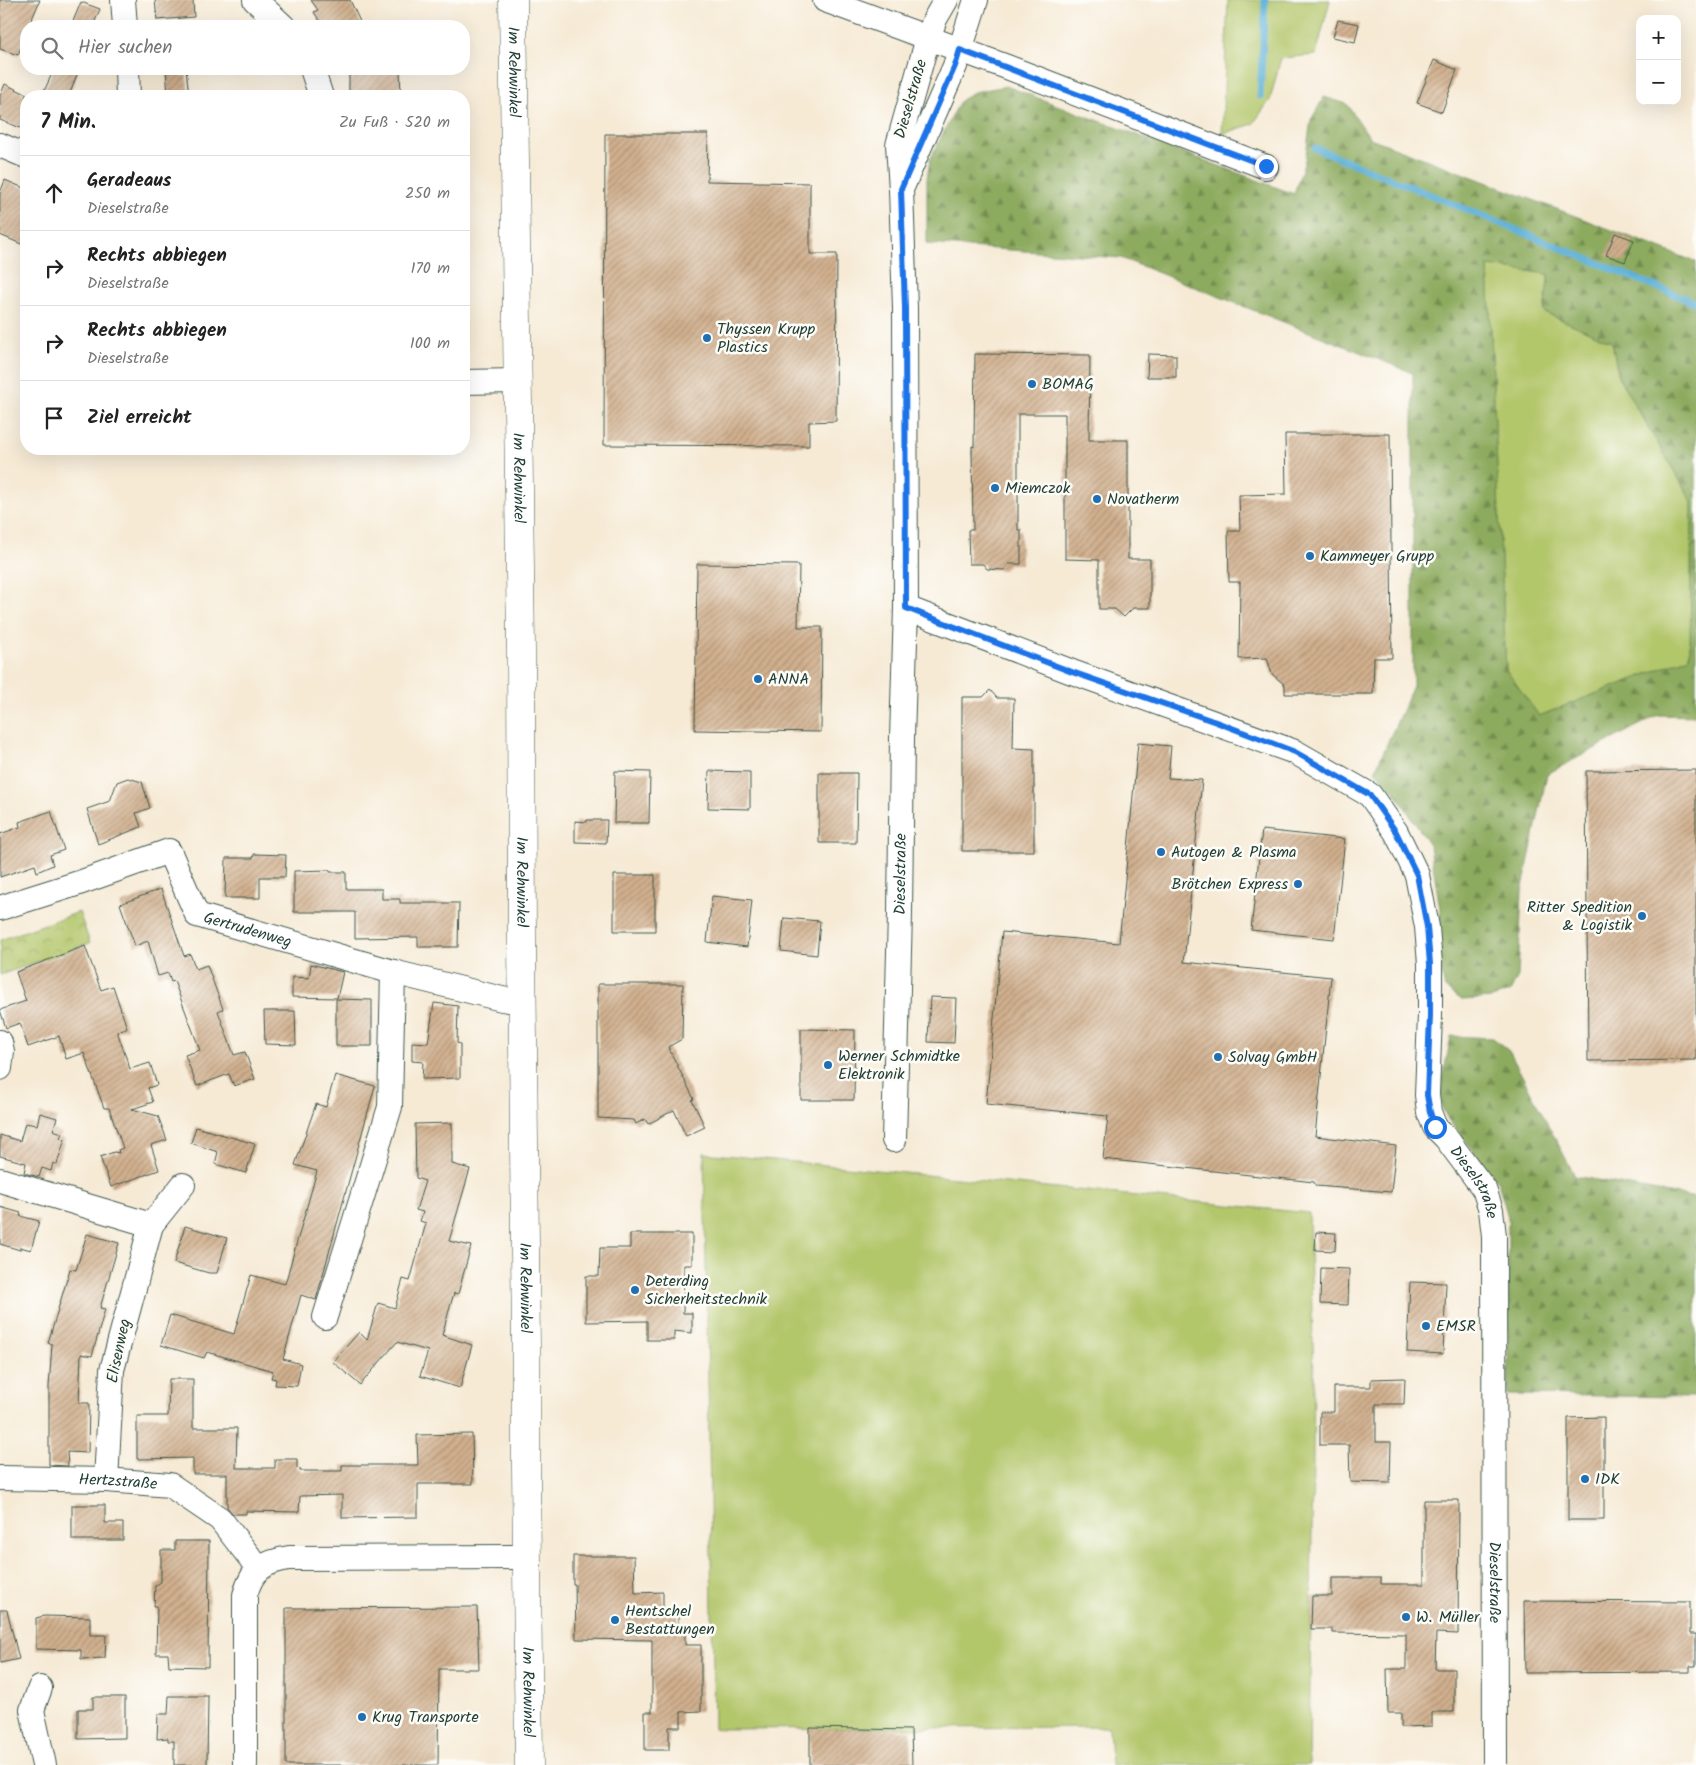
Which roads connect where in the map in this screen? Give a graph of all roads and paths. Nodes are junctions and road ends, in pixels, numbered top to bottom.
1 (123, 0) edge
2 (255, 0) edge
3 (513, 0) edge
4 (825, 0) edge
5 (946, 0) edge
6 (976, 0) edge
7 (125, 20) edge
8 (277, 20) edge
9 (928, 38) junction
10 (960, 50) junction
11 (127, 75) edge
12 (314, 75) edge
13 (128, 90) edge
14 (319, 90) edge
15 (0, 145) edge
16 (20, 153) edge
17 (1266, 166) dead end
18 (901, 189) junction
19 (517, 381) junction
20 (470, 382) edge
21 (906, 608) junction
22 (0, 908) edge
23 (393, 972) junction
24 (523, 1002) junction
25 (0, 1042) edge
26 (0, 1068) edge
27 (894, 1140) dead end
28 (0, 1180) edge
29 (183, 1186) dead end
30 (151, 1224) junction
31 (325, 1317) dead end
32 (0, 1478) edge
33 (106, 1480) junction
34 (527, 1557) junction
35 (259, 1569) junction
36 (40, 1688) dead end
37 (44, 1765) edge
38 (245, 1765) edge
39 (529, 1765) edge
40 (1495, 1765) edge

1 - 7 street
2 - 8 street
3 - 19 street, Im Rehwinkel
4 - 9 street, Dieselstraße
5 - 9 street
6 - 10 street
9 - 10 street, Dieselstraße
9 - 18 street, Dieselstraße
10 - 17 street, Dieselstraße
10 - 18 street, Dieselstraße
11 - 13 street
12 - 14 street
15 - 16 street
18 - 21 street, Dieselstraße
19 - 20 street
19 - 24 street, Im Rehwinkel
21 - 27 street, Dieselstraße
21 - 40 street, Dieselstraße
22 - 23 street, Gertrudenweg
23 - 24 street, Gertrudenweg
23 - 31 street
24 - 34 street, Im Rehwinkel
25 - 26 street
28 - 30 street
29 - 30 street, Elisenweg
30 - 33 street, Elisenweg
32 - 33 street, Hertzstraße
33 - 35 street, Hertzstraße
34 - 35 street
34 - 39 street, Im Rehwinkel
35 - 38 street
36 - 37 street

